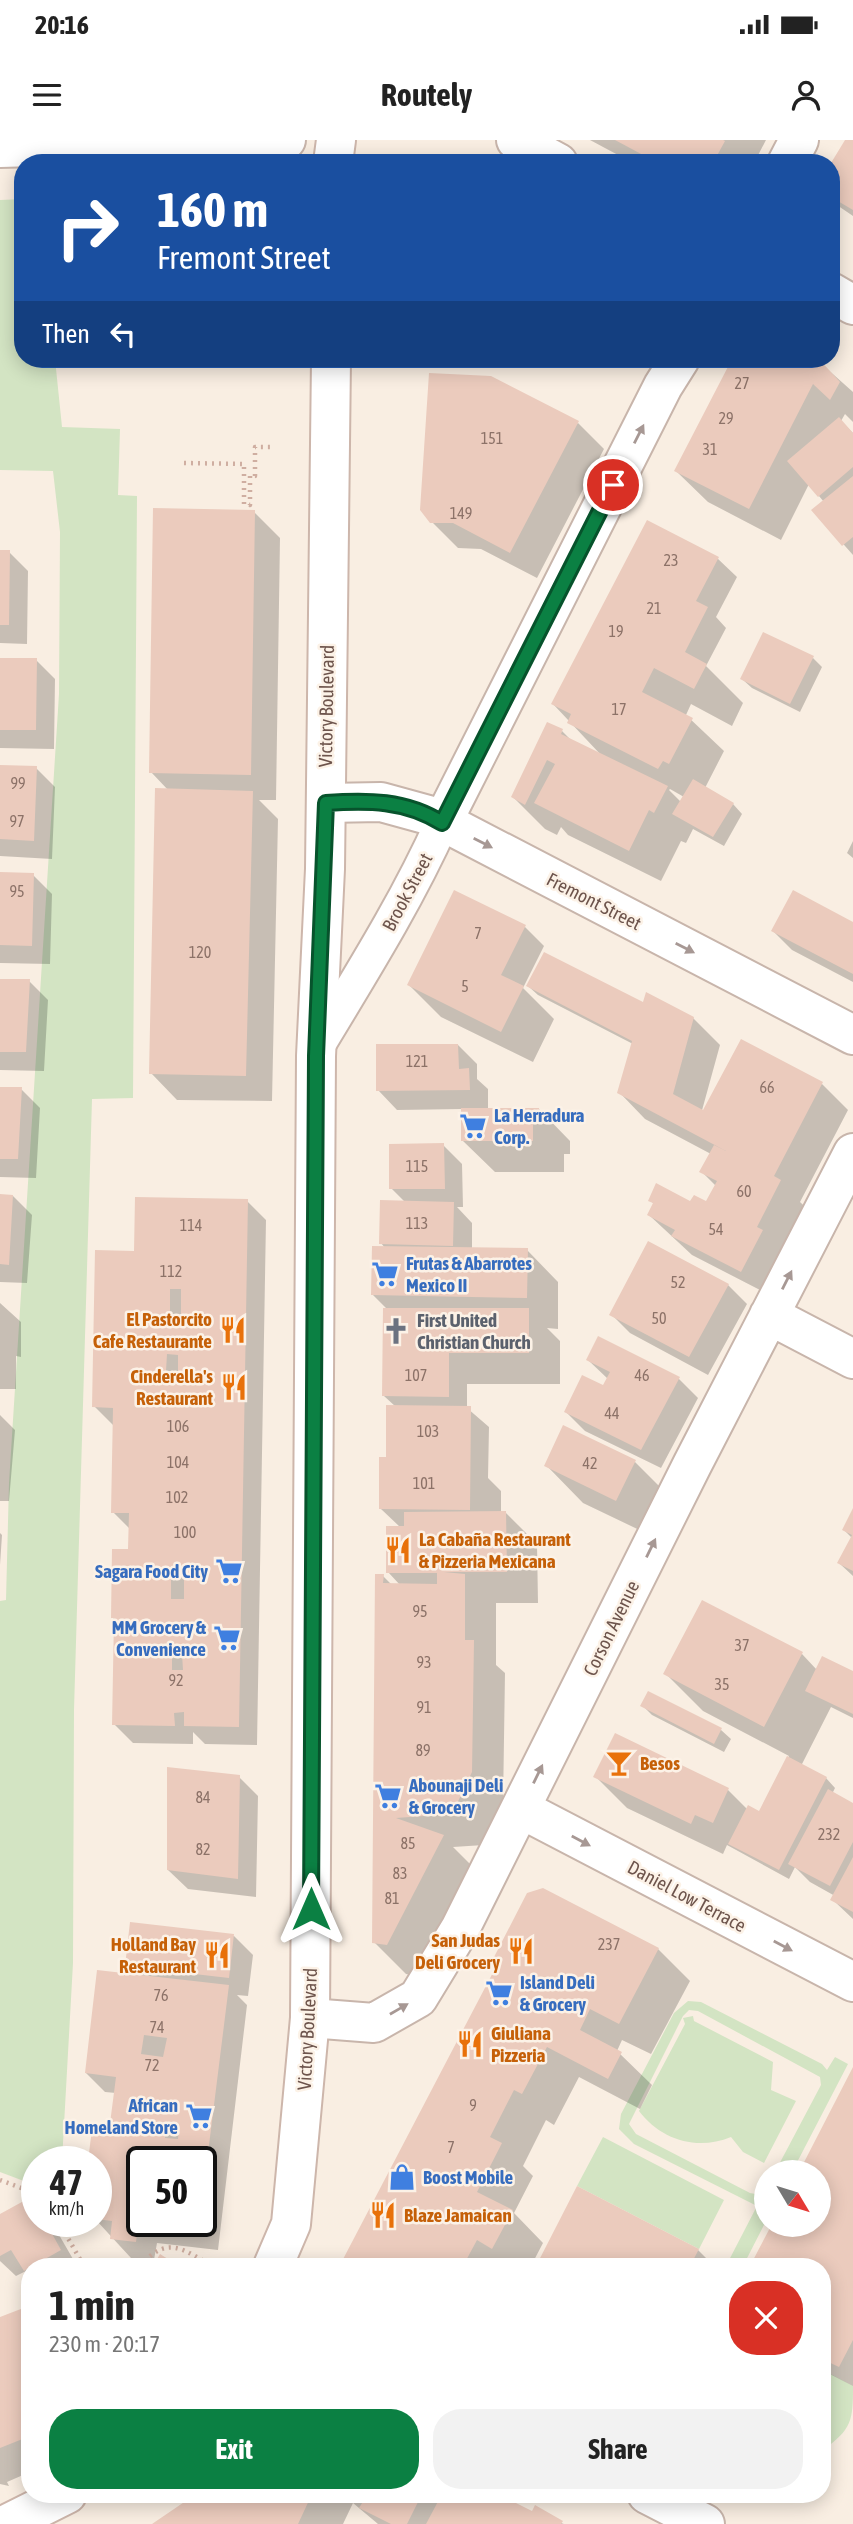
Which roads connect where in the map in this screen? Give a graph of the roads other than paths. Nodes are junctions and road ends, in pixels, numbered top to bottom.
1 (286, 140) edge
2 (516, 140) edge
3 (2, 145) edge
4 (542, 154) edge
5 (331, 368) edge
6 (674, 368) edge
7 (326, 803) junction
8 (442, 823) junction
9 (853, 1035) edge
10 (317, 1047) junction
11 (853, 1153) edge
12 (769, 1315) junction
13 (853, 1359) edge
14 (521, 1809) junction
15 (853, 1982) edge
16 (310, 2018) junction
17 (276, 2258) edge
18 (48, 2503) edge
19 (665, 2503) edge
20 (7, 2524) edge
21 (705, 2524) edge

1 - 3 street
2 - 4 street
5 - 7 street, Victory Boulevard
8 -> 6 street, Brook Street
7 - 8 street, Fremont Street
7 - 10 street, Victory Boulevard
8 -> 9 street, Fremont Street
8 - 10 street, Brook Street
10 - 16 street, Victory Boulevard
12 -> 11 street, Corson Avenue
12 - 13 street
14 -> 12 street, Corson Avenue
14 -> 15 street, Daniel Low Terrace
16 -> 14 street, Corson Avenue
16 - 17 street, Victory Boulevard
18 - 20 street
19 - 21 street

